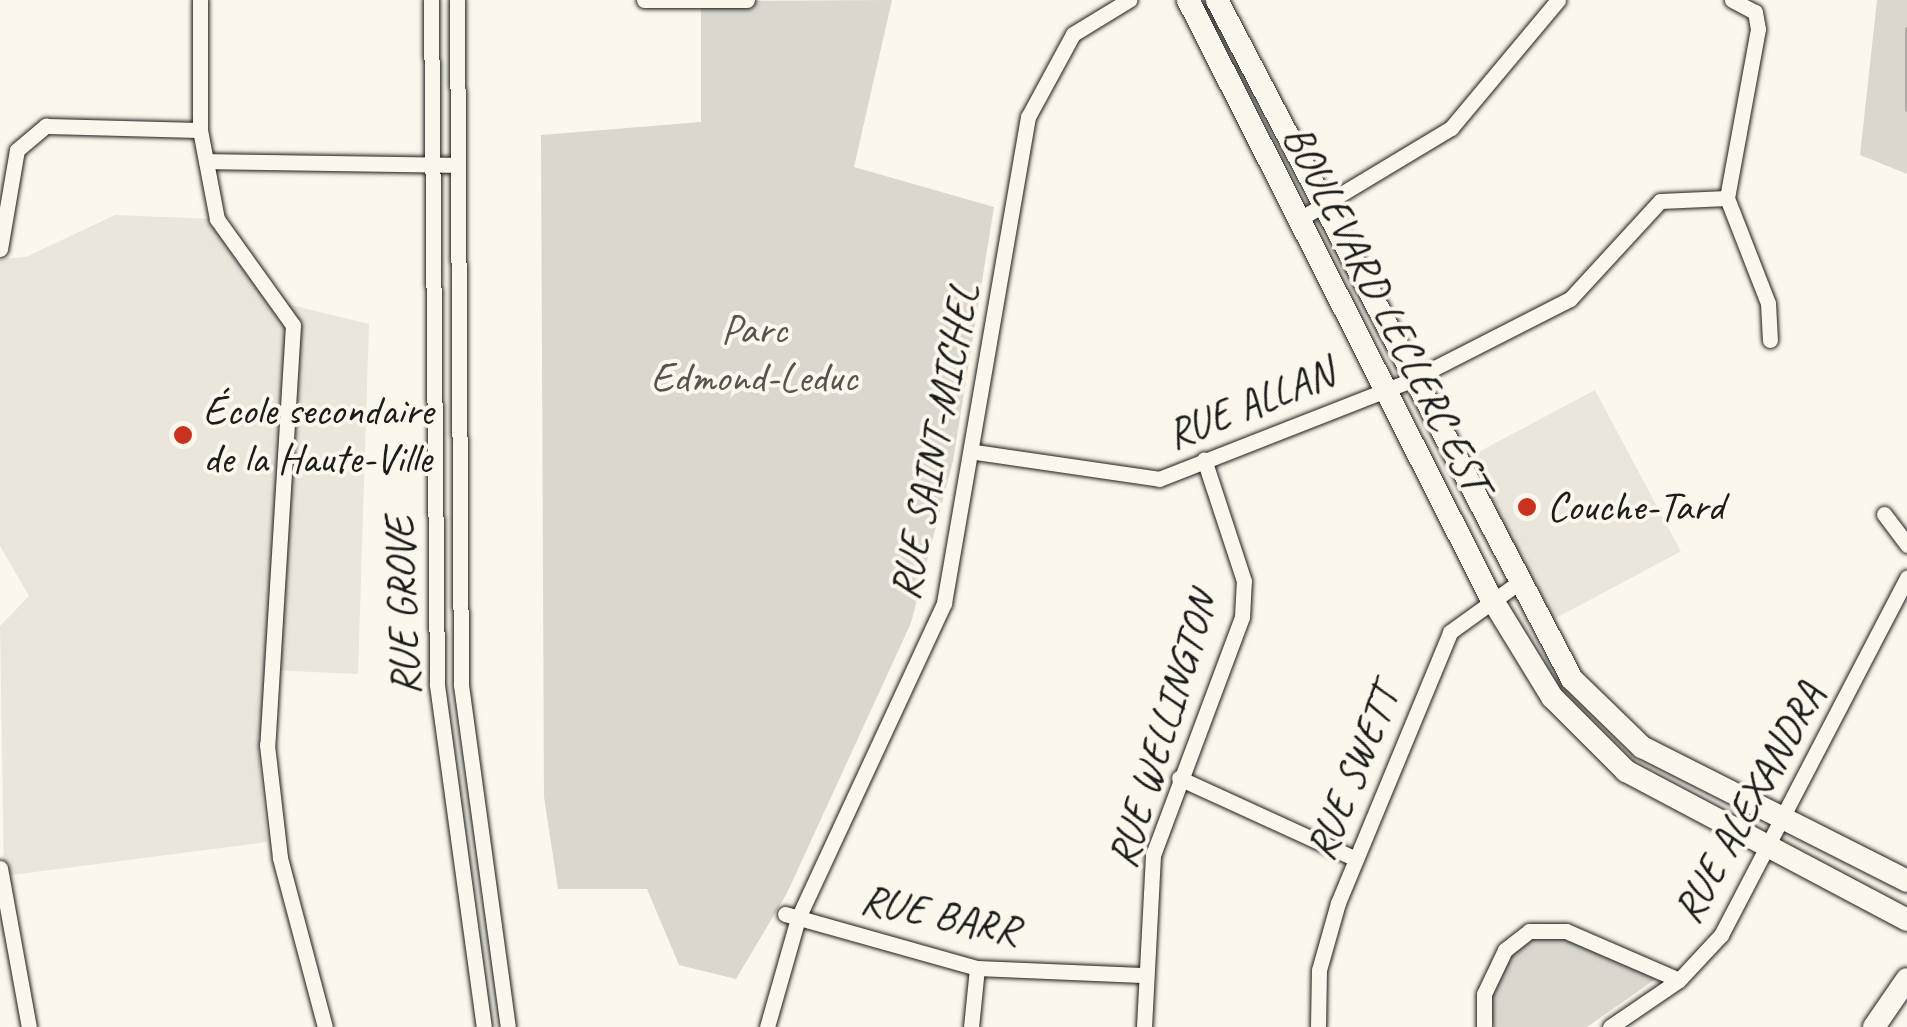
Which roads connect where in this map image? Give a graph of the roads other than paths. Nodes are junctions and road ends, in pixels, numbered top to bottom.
1 (200, 0) edge
2 (431, 0) edge
3 (457, 0) edge
4 (644, 0) edge
5 (746, 0) edge
6 (1128, 0) edge
7 (1188, 0) edge
8 (1217, 0) edge
9 (1558, 0) edge
10 (1732, 0) edge
11 (200, 130) junction
12 (206, 161) junction
13 (430, 164) junction
14 (456, 164) junction
15 (1727, 198) junction
16 (1324, 205) junction
17 (1298, 220) junction
18 (0, 249) edge
19 (1770, 340) dead end
20 (1412, 380) junction
21 (1383, 389) junction
22 (974, 452) junction
23 (1204, 460) junction
24 (1884, 514) dead end
25 (1907, 545) edge
26 (1907, 578) edge
27 (1518, 582) junction
28 (1490, 596) junction
29 (1179, 778) junction
30 (1785, 826) junction
31 (1770, 854) junction
32 (1354, 858) junction
33 (0, 868) edge
34 (1907, 881) edge
35 (791, 916) junction
36 (1907, 920) edge
37 (977, 968) junction
38 (1142, 975) junction
39 (1907, 978) edge
40 (1679, 980) junction
41 (29, 1027) edge
42 (325, 1027) edge
43 (484, 1027) edge
44 (508, 1027) edge
45 (767, 1027) edge
46 (971, 1027) edge
47 (1144, 1027) edge
48 (1318, 1027) edge
49 (1484, 1027) edge
50 (1610, 1027) edge
51 (1874, 1027) edge

1 - 11 street
2 - 13 street, RUE GROVE
3 - 14 street, RUE GROVE
4 - 5 street
6 - 22 street, RUE SAINT-MICHEL
7 - 17 street, BOULEVARD LECLERC EST
8 - 16 street, BOULEVARD LECLERC EST
9 - 16 street
10 - 15 street
11 - 12 street
11 - 18 street
12 - 13 street
12 - 42 street
13 - 14 street
13 - 43 street, RUE GROVE
14 - 44 street, RUE GROVE
15 - 19 street
15 - 20 street, RUE ALLAN
16 - 17 street
16 - 20 street, BOULEVARD LECLERC EST
17 - 21 street, BOULEVARD LECLERC EST
20 - 21 street, RUE ALLAN
20 - 27 street, BOULEVARD LECLERC EST
21 - 23 street, RUE ALLAN
21 - 28 street, BOULEVARD LECLERC EST
22 - 23 street, RUE ALLAN
22 - 35 street, RUE SAINT-MICHEL
23 - 29 street, RUE WELLINGTON
24 - 25 street
26 - 30 street, RUE ALEXANDRA
27 - 28 street, RUE SWETT
27 - 30 street, BOULEVARD LECLERC EST
28 - 31 street, BOULEVARD LECLERC EST
28 - 32 street, RUE SWETT
29 - 32 street
29 - 38 street, RUE WELLINGTON
30 - 31 street, RUE ALEXANDRA
30 - 34 street, BOULEVARD LECLERC EST
31 - 36 street, BOULEVARD LECLERC EST
31 - 40 street, RUE ALEXANDRA
32 - 48 street, RUE SWETT
33 - 41 street
35 - 37 street, RUE BARR
35 - 45 street, RUE SAINT-MICHEL
37 - 38 street, RUE BARR
37 - 46 street
38 - 47 street, RUE WELLINGTON
39 - 51 street
40 - 49 street
40 - 50 street, RUE ALEXANDRA

